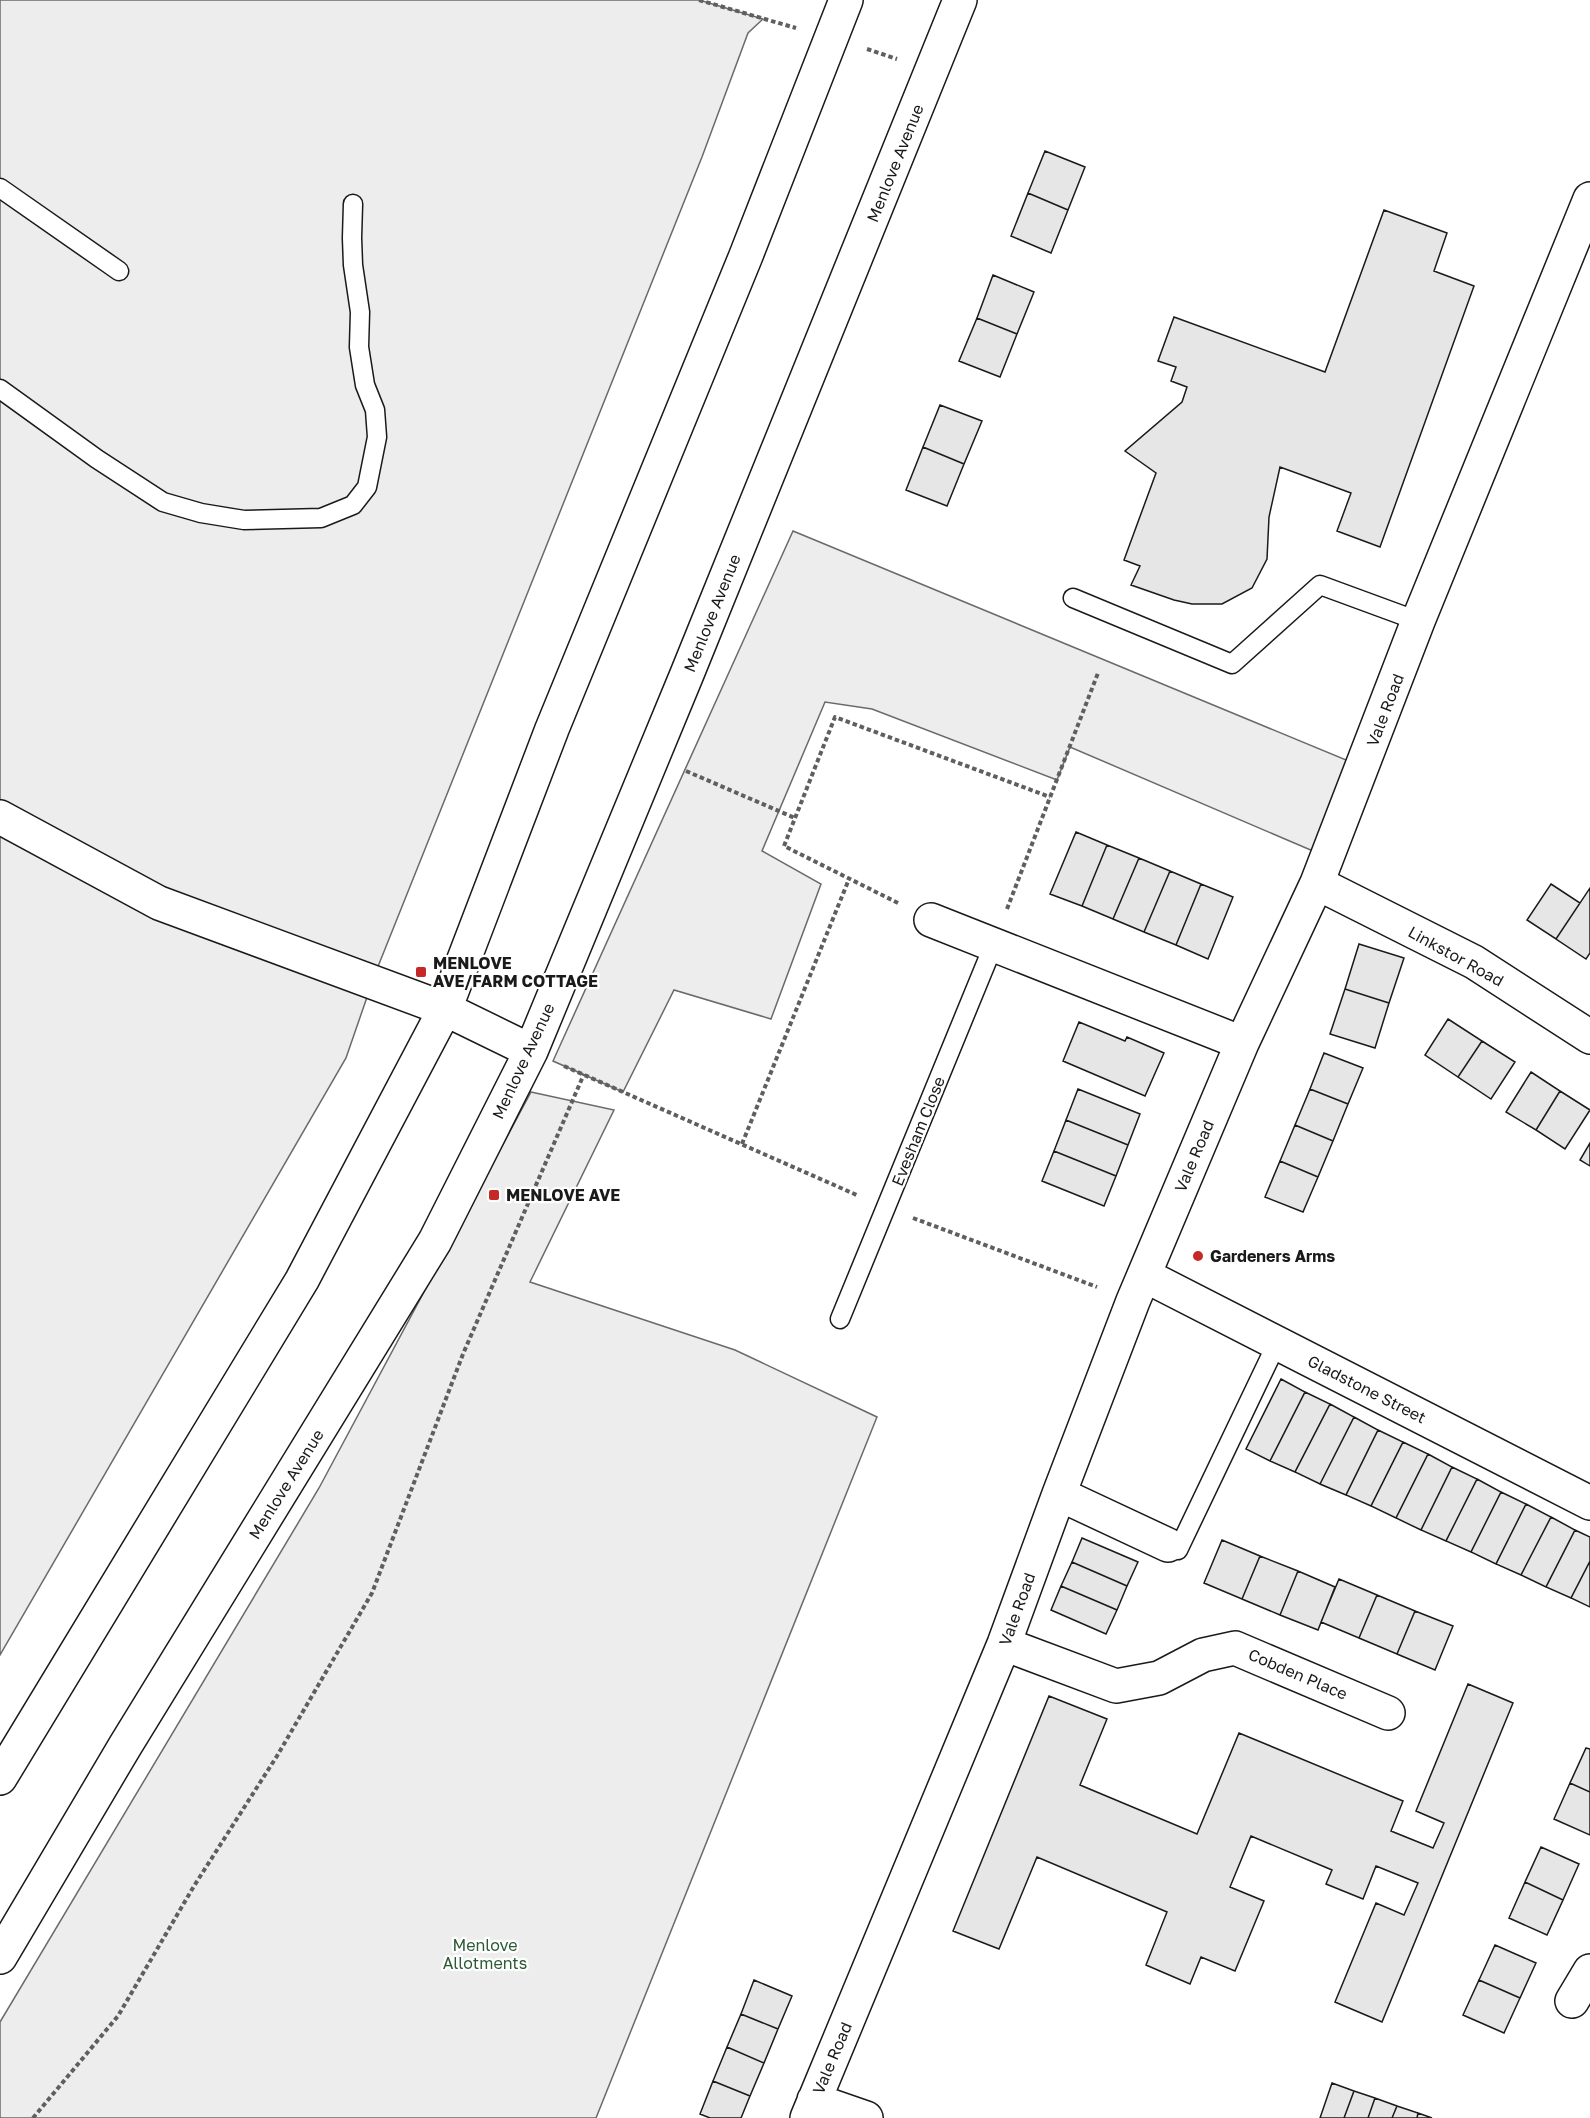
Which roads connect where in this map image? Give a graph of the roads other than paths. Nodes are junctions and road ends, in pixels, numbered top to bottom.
1 (846, 0) edge
2 (960, 0) edge
3 (0, 189) edge
4 (353, 204) dead end
5 (1587, 216) edge
6 (119, 271) dead end
7 (0, 388) edge
8 (1073, 598) dead end
9 (1418, 621) junction
10 (0, 818) edge
11 (1317, 883) junction
12 (931, 920) road end
13 (994, 944) junction
14 (445, 1009) junction
15 (1590, 1037) edge
16 (1242, 1043) junction
17 (531, 1051) junction
18 (1138, 1288) junction
19 (840, 1319) dead end
20 (1277, 1343) junction
21 (1059, 1494) junction
22 (1590, 1503) edge
23 (1168, 1545) joint
24 (1004, 1644) junction
25 (1388, 1713) dead end
26 (0, 1778) edge
27 (0, 1957) edge
28 (1590, 1971) edge
29 (1572, 2001) dead end
30 (810, 2109) edge
31 (866, 2118) edge

1 - 14 main road
2 - 17 main road, Menlove Avenue
3 - 6 lane
4 - 7 lane
5 - 9 main road, Vale Road
8 - 9 lane
9 - 11 main road, Vale Road
10 - 14 main road
11 - 15 main road, Linkstor Road
11 - 16 main road, Vale Road
12 - 13 main road
13 - 16 main road
13 - 19 lane, Evesham Close
14 - 17 main road
14 - 26 main road
16 - 18 main road, Vale Road
17 - 27 main road, Menlove Avenue
18 - 20 main road, Gladstone Street
18 - 21 main road, Vale Road
20 - 22 main road, Gladstone Street
20 - 23 lane
21 - 23 main road
21 - 24 main road, Vale Road
24 - 25 main road, Cobden Place
24 - 30 main road, Vale Road
28 - 29 main road
30 - 31 main road

